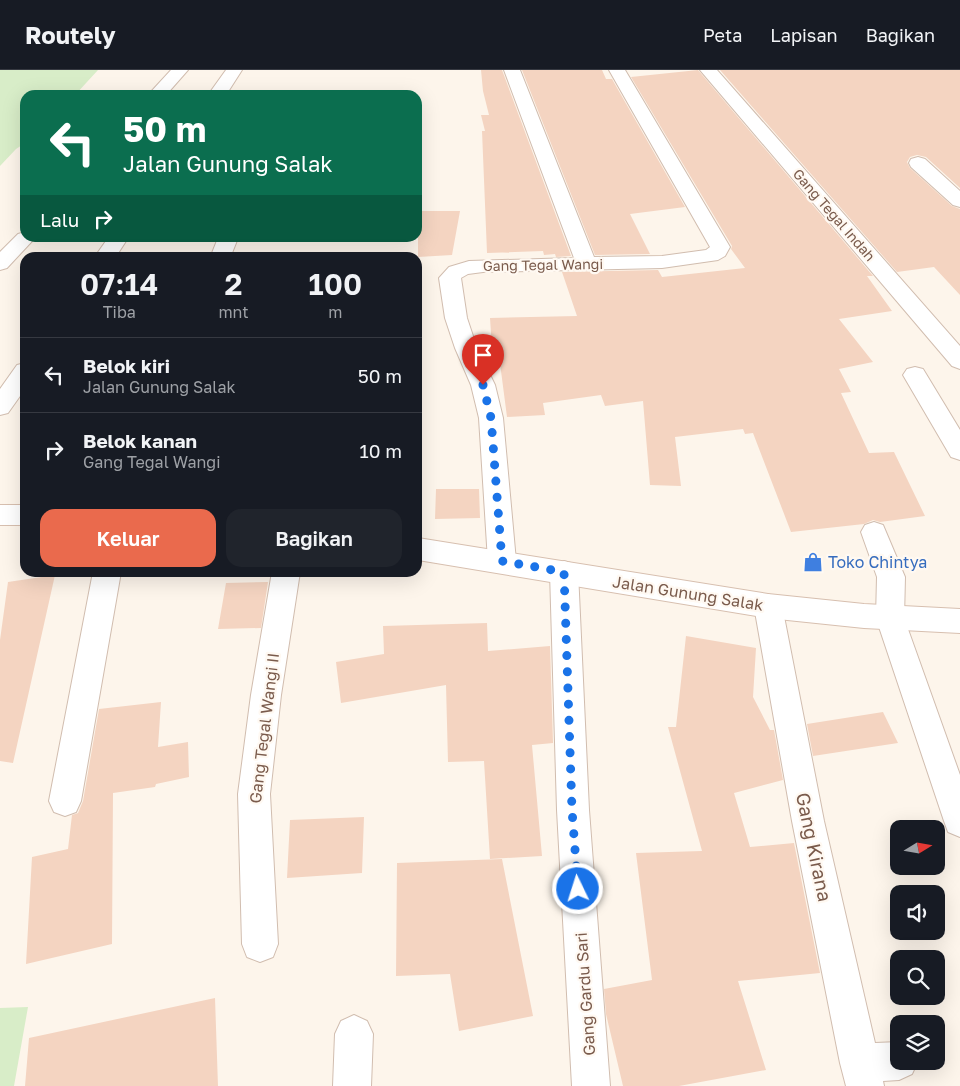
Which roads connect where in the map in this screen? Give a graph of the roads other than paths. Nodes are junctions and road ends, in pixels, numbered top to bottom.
1 (180, 70) edge
2 (234, 70) edge
3 (512, 70) edge
4 (617, 70) edge
5 (708, 70) edge
6 (162, 90) edge
7 (220, 90) edge
8 (918, 163) dead end
9 (960, 201) edge
10 (21, 242) edge
11 (0, 264) edge
12 (587, 265) junction
13 (960, 361) edge
14 (915, 375) dead end
15 (20, 378) edge
16 (0, 407) edge
17 (960, 451) edge
18 (0, 515) edge
19 (20, 515) edge
20 (874, 532) dead end
21 (422, 550) edge
22 (502, 561) junction
23 (564, 572) junction
24 (106, 577) edge
25 (285, 577) edge
26 (768, 606) junction
27 (890, 618) junction
28 (960, 621) edge
29 (65, 801) dead end
30 (960, 821) edge
31 (260, 944) dead end
32 (354, 1034) dead end
33 (890, 1064) edge
34 (862, 1075) edge
35 (352, 1086) edge
36 (590, 1086) edge

1 - 6 street
2 - 7 street
3 - 12 street
4 - 12 street, Gang Tegal Wangi
5 - 13 street, Gang Tegal Indah
8 - 9 street
10 - 11 street
12 - 22 street, Gang Tegal Wangi
14 - 17 street
15 - 16 street
18 - 19 street
20 - 27 street
21 - 22 street, Jalan Gunung Salak
22 - 23 street, Jalan Gunung Salak
23 - 26 street, Jalan Gunung Salak
23 - 36 street, Gang Gardu Sari
24 - 29 street
25 - 31 street, Gang Tegal Wangi II
26 - 27 street, Jalan Gunung Salak
26 - 34 street, Gang Kirana
27 - 28 street, Jalan Gunung Salak
27 - 30 street
32 - 35 street
33 - 34 street

